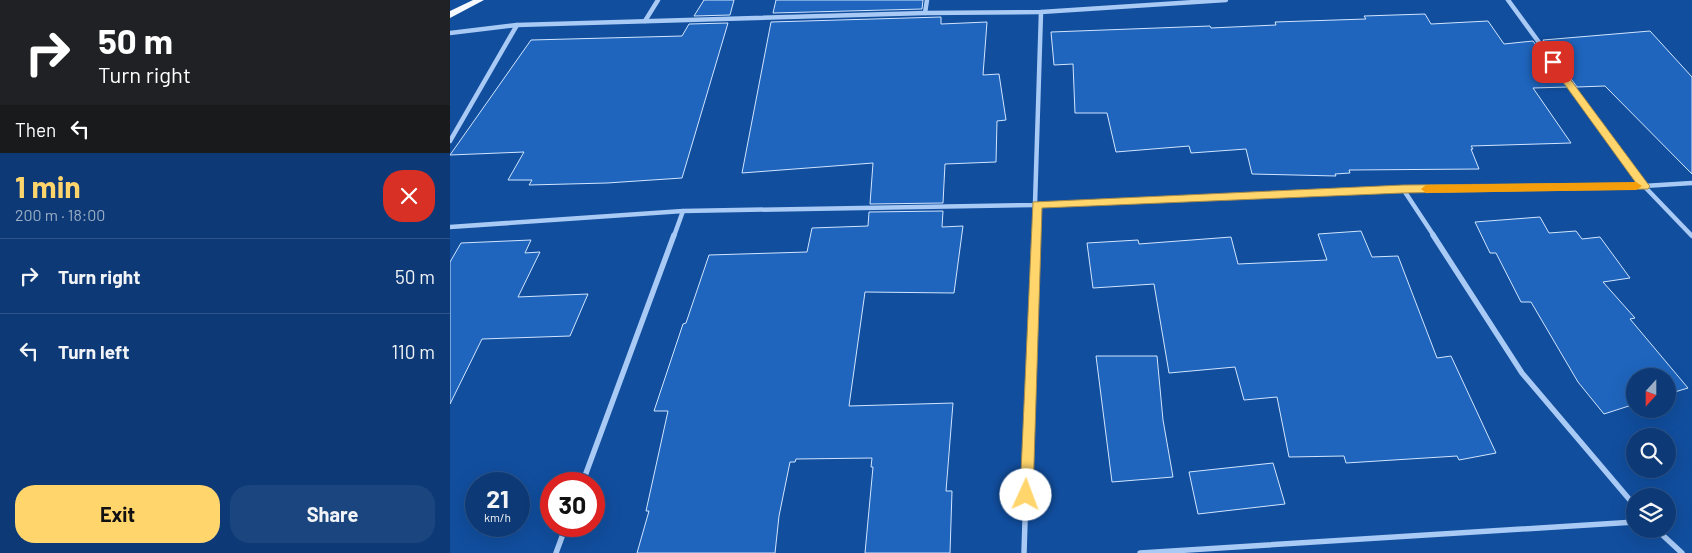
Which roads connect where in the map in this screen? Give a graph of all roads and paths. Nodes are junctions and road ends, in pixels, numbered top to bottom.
1 (480, 0) edge
2 (658, 0) edge
3 (927, 0) edge
4 (1226, 0) edge
5 (1508, 0) edge
6 (1042, 12) junction
7 (925, 13) junction
8 (450, 15) edge
9 (645, 21) junction
10 (518, 25) junction
11 (450, 33) edge
12 (450, 141) edge
13 (1692, 183) edge
14 (1644, 186) junction
15 (1403, 189) junction
16 (1036, 204) junction
17 (683, 211) junction
18 (450, 227) edge
19 (1692, 236) edge
20 (586, 472) edge
21 (1626, 495) edge
22 (1626, 523) edge
23 (562, 537) edge
24 (1666, 538) edge
25 (556, 553) edge
26 (1024, 553) edge
27 (1140, 553) edge
28 (1682, 553) edge

1 - 8 main road
2 - 9 street
3 - 7 street
4 - 6 street
5 - 14 street
6 - 7 street
6 - 16 street
7 - 9 street
9 - 10 street
10 - 11 street
10 - 12 street
13 - 14 street
14 - 15 street
14 - 19 street
15 - 16 street
15 - 21 street
16 - 17 street
16 - 26 street
17 - 18 street
17 - 20 street
22 - 27 street
23 - 25 street
24 - 28 street

